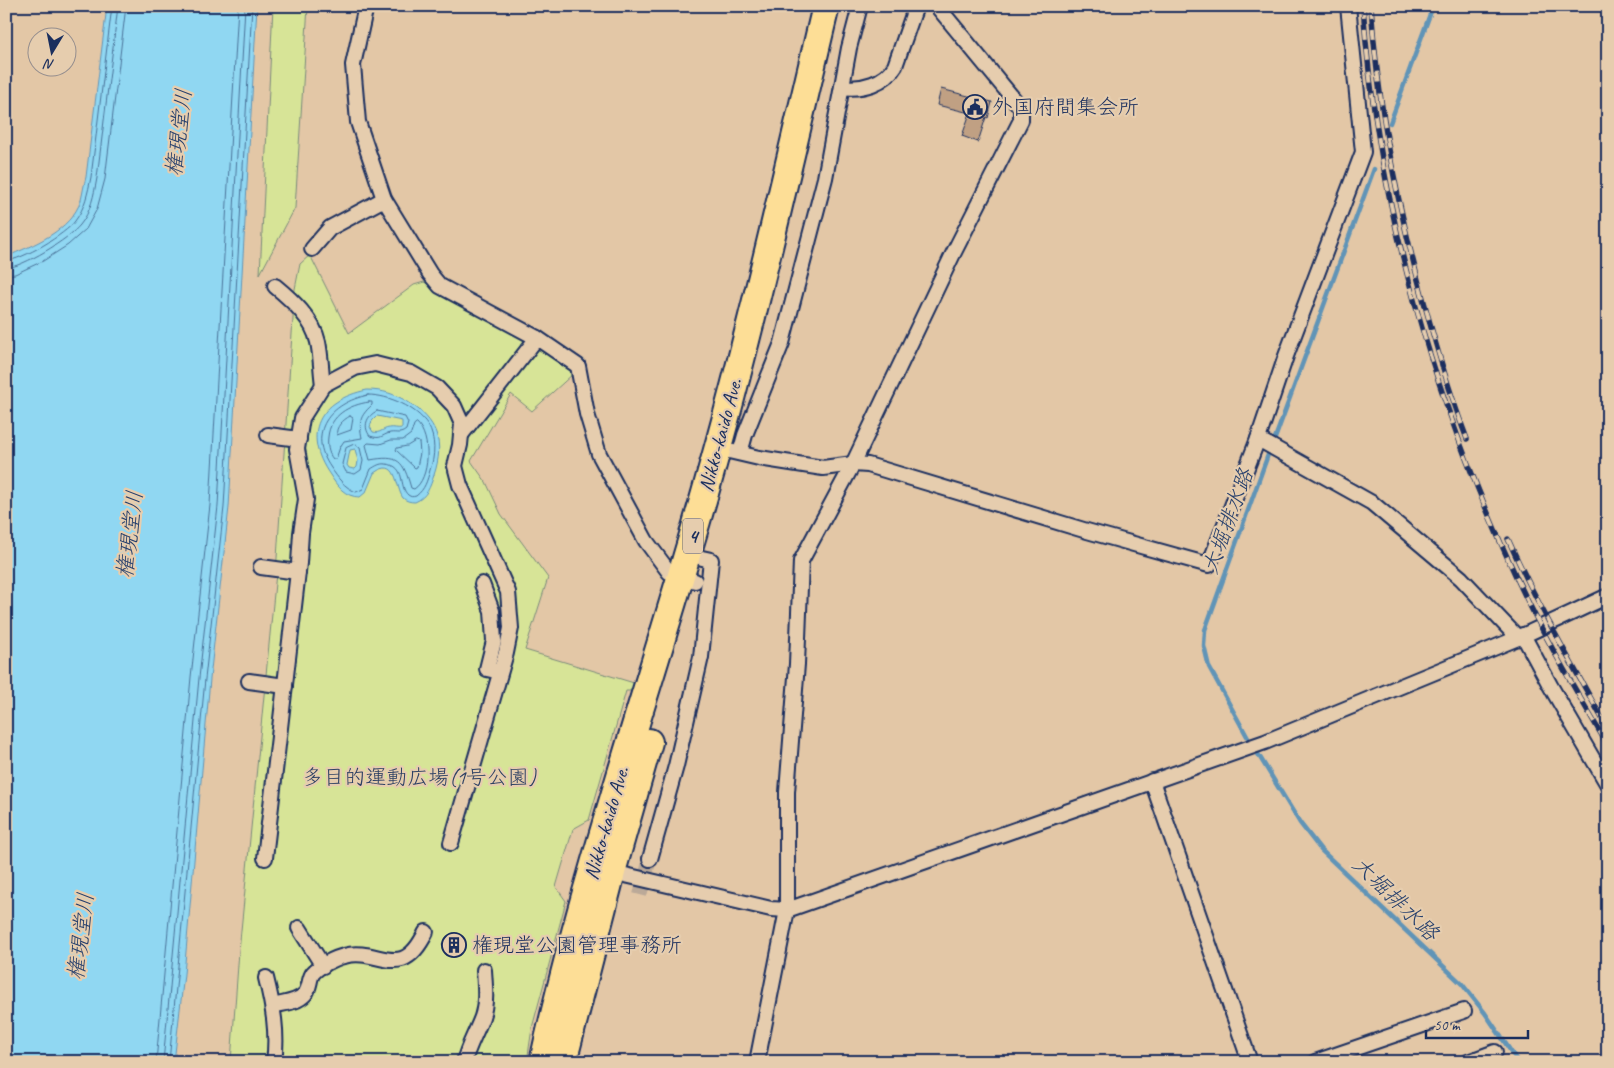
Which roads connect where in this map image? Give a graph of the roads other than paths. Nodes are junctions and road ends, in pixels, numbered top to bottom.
1 (366, 6) edge
2 (826, 6) edge
3 (841, 6) edge
4 (860, 6) edge
5 (916, 6) edge
6 (937, 6) edge
7 (1348, 6) edge
8 (842, 87) junction
9 (384, 199) junction
10 (312, 250) dead end
11 (275, 286) dead end
12 (537, 338) junction
13 (323, 385) junction
14 (268, 435) dead end
15 (461, 435) junction
16 (299, 439) junction
17 (1258, 439) junction
18 (735, 452) junction
19 (853, 464) junction
20 (261, 567) dead end
21 (298, 572) junction
22 (693, 572) junction
23 (482, 584) dead end
24 (1608, 596) edge
25 (1521, 636) junction
26 (500, 672) junction
27 (249, 681) dead end
28 (285, 686) junction
29 (1152, 781) junction
30 (1608, 785) edge
31 (451, 843) dead end
32 (265, 858) dead end
33 (650, 859) tunnel mouth
34 (602, 870) junction
35 (787, 910) junction
36 (299, 928) dead end
37 (426, 932) dead end
38 (323, 966) junction
39 (484, 970) dead end
40 (266, 978) dead end
41 (273, 1006) junction
42 (1464, 1011) dead end
43 (1495, 1052) dead end
44 (274, 1062) edge
45 (464, 1062) edge
46 (543, 1062) edge
47 (563, 1062) edge
48 (757, 1062) edge
49 (1250, 1062) edge
50 (1315, 1062) edge
51 (1468, 1062) edge

1 - 9 street
2 - 22 highway, Nikko-kaido Ave. / 4
3 - 18 highway, Nikko-kaido Ave. / 4
4 - 8 street
5 - 8 street
6 - 19 street
7 - 17 street
8 - 18 street
9 - 10 street
9 - 12 street
11 - 13 street
12 - 15 street
12 - 22 street
13 - 15 street
13 - 16 street
14 - 16 street
15 - 26 street
16 - 21 street
17 - 19 street
17 - 25 street
18 - 19 street
18 - 22 highway, Nikko-kaido Ave. / 4
19 - 35 street
20 - 21 street
21 - 28 street
22 - 33 street
22 - 34 highway, Nikko-kaido Ave. / 4
23 - 26 street
24 - 25 street
25 - 29 street
25 - 30 street
26 - 31 street
27 - 28 street
28 - 32 street
29 - 35 street
29 - 49 street
34 - 35 street
34 - 46 highway, Nikko-kaido Ave. / 4
34 - 47 highway, Nikko-kaido Ave. / 4
35 - 48 street
36 - 38 street
37 - 38 street
38 - 41 street
39 - 45 street
40 - 41 street
41 - 44 street
42 - 50 street
43 - 51 street

